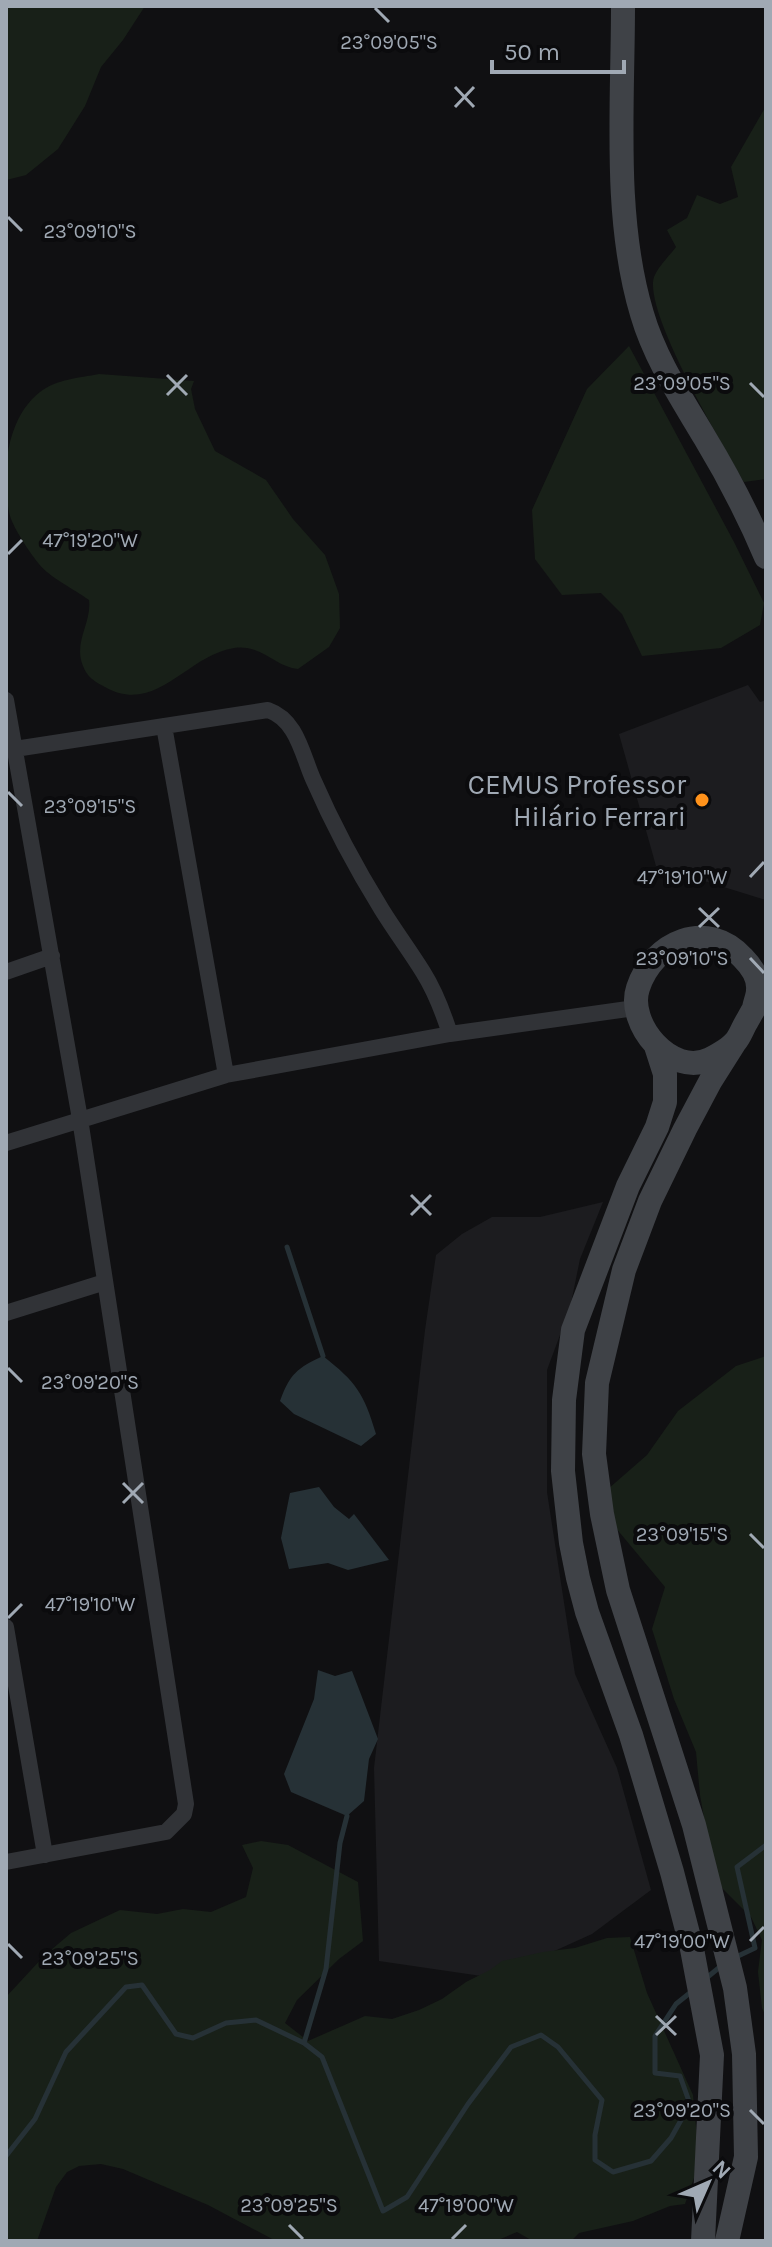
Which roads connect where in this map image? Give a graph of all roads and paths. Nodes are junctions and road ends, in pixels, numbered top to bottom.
1 (623, 6) edge
2 (766, 557) edge
3 (6, 700) edge
4 (164, 726) junction
5 (15, 749) junction
6 (23, 796) junction
7 (6, 802) edge
8 (729, 945) junction
9 (766, 949) edge
10 (52, 956) junction
11 (6, 972) edge
12 (760, 999) edge
13 (635, 1008) junction
14 (450, 1034) junction
15 (735, 1042) junction
16 (656, 1046) junction
17 (226, 1075) junction
18 (80, 1119) junction
19 (6, 1143) edge
20 (105, 1282) junction
21 (6, 1313) edge
22 (6, 1627) edge
23 (45, 1855) junction
24 (6, 1862) edge
25 (703, 2241) edge
26 (727, 2241) edge

1 - 2 main road
3 - 5 street
4 - 5 street
4 - 14 street
4 - 17 street
5 - 6 street
6 - 7 street
6 - 10 street
8 - 9 main road
8 - 12 main road
8 - 13 main road
10 - 11 street
10 - 18 street
12 - 15 main road
13 - 14 street
13 - 16 main road
14 - 17 street
15 - 16 main road
15 - 26 main road
16 - 25 main road
17 - 18 street
18 - 19 street
18 - 20 street
20 - 21 street
20 - 23 street
22 - 23 street
23 - 24 street

